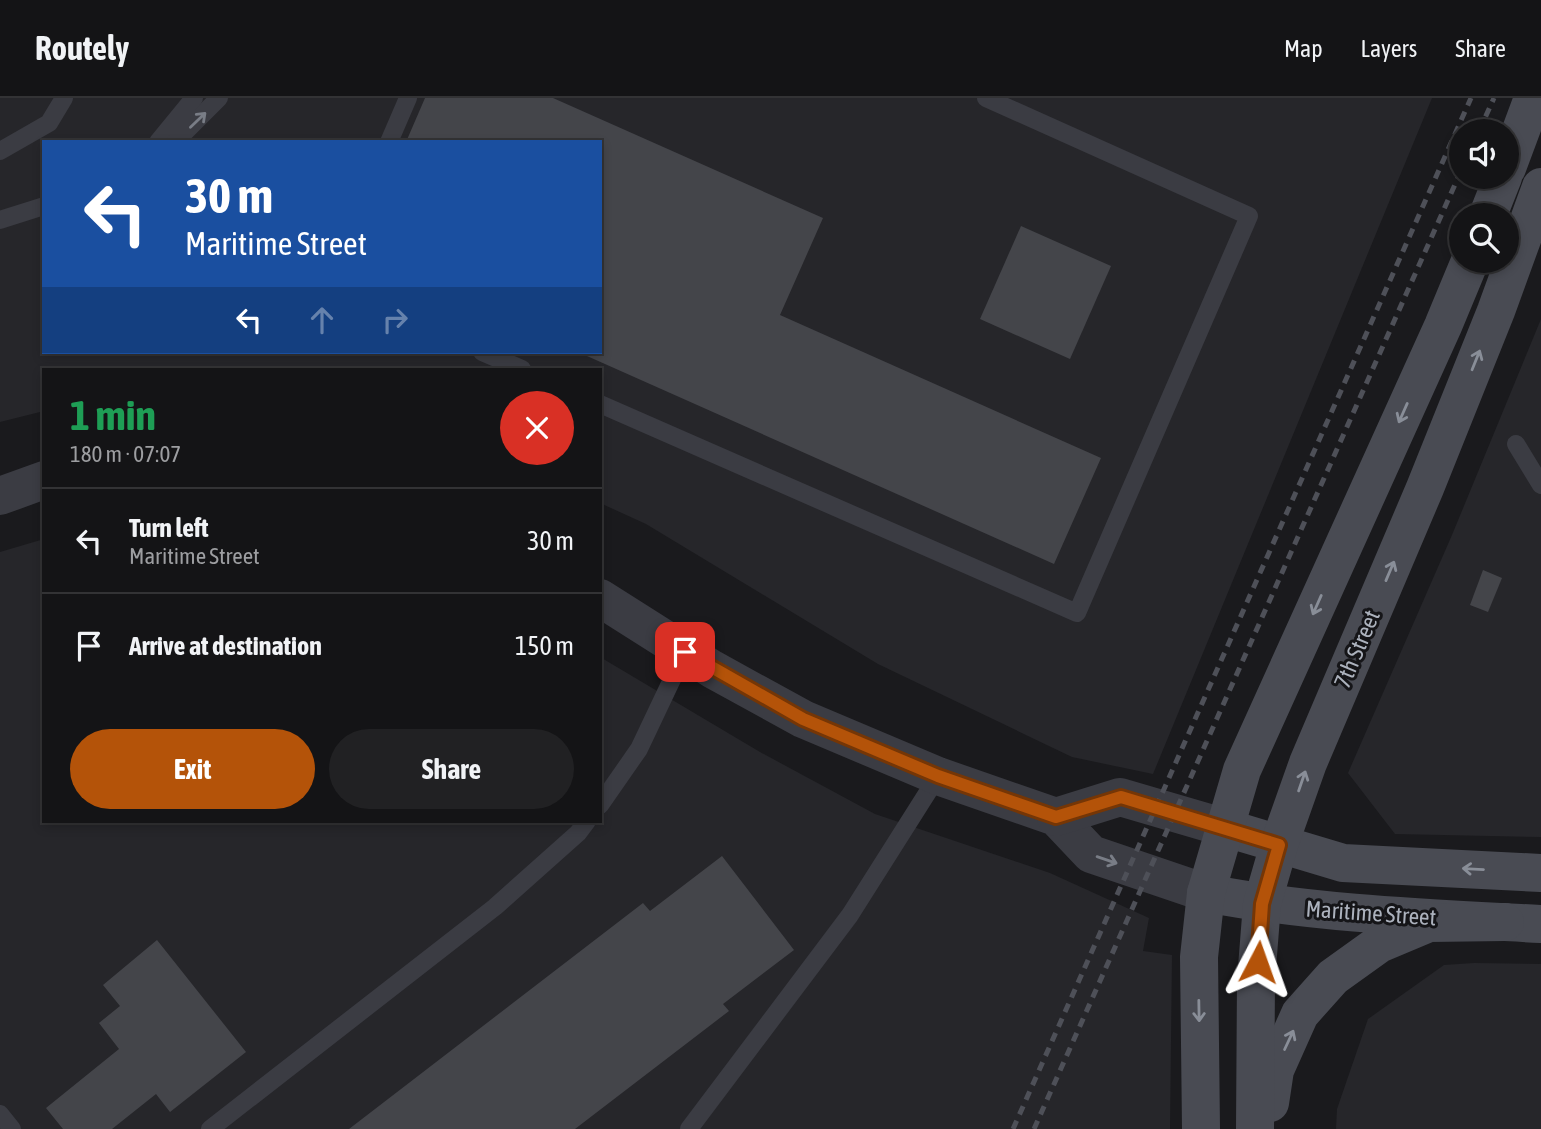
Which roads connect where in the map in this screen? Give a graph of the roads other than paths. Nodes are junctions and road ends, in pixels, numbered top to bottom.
1 (64, 98) edge
2 (194, 98) edge
3 (219, 98) edge
4 (408, 98) edge
5 (986, 98) edge
6 (1533, 98) edge
7 (1519, 136) edge
8 (160, 140) edge
9 (177, 140) edge
10 (390, 140) edge
11 (0, 151) edge
12 (1541, 187) edge
13 (42, 207) edge
14 (0, 220) edge
15 (1465, 273) edge
16 (487, 354) edge
17 (520, 368) edge
18 (602, 405) edge
19 (1516, 444) dead end
20 (42, 481) edge
21 (1541, 485) edge
22 (0, 496) edge
23 (602, 599) edge
24 (685, 652) junction
25 (938, 776) junction
26 (602, 802) edge
27 (1056, 817) junction
28 (585, 823) edge
29 (1226, 828) junction
30 (1279, 845) junction
31 (1541, 873) edge
32 (1206, 893) junction
33 (1262, 904) junction
34 (1523, 923) edge
35 (0, 1114) edge
36 (1198, 1127) edge
37 (12, 1129) edge
38 (210, 1129) edge
39 (689, 1129) edge
40 (1255, 1129) edge
41 (1267, 1129) edge

1 - 11 lane
2 - 8 lane
9 -> 3 lane
4 - 10 lane
5 - 18 lane
6 - 7 main road
30 -> 12 main road, 7th Street
13 - 14 lane
15 -> 29 main road
16 - 17 lane
19 - 21 lane
20 - 22 street
23 - 24 street, Maritime Street
24 - 25 street, Maritime Street
24 - 26 lane
25 - 27 street, Maritime Street
25 - 39 lane
27 - 29 street, Maritime Street
27 -> 32 street, Maritime Street
28 - 38 lane
29 - 30 main road, Maritime Street
29 - 32 main road
31 -> 30 main road, Maritime Street
30 - 33 main road, 7th Street
32 - 33 main road, Maritime Street
32 -> 36 main road
33 - 34 main road, Maritime Street
33 - 40 main road, 7th Street
41 -> 34 main road
35 - 37 lane

